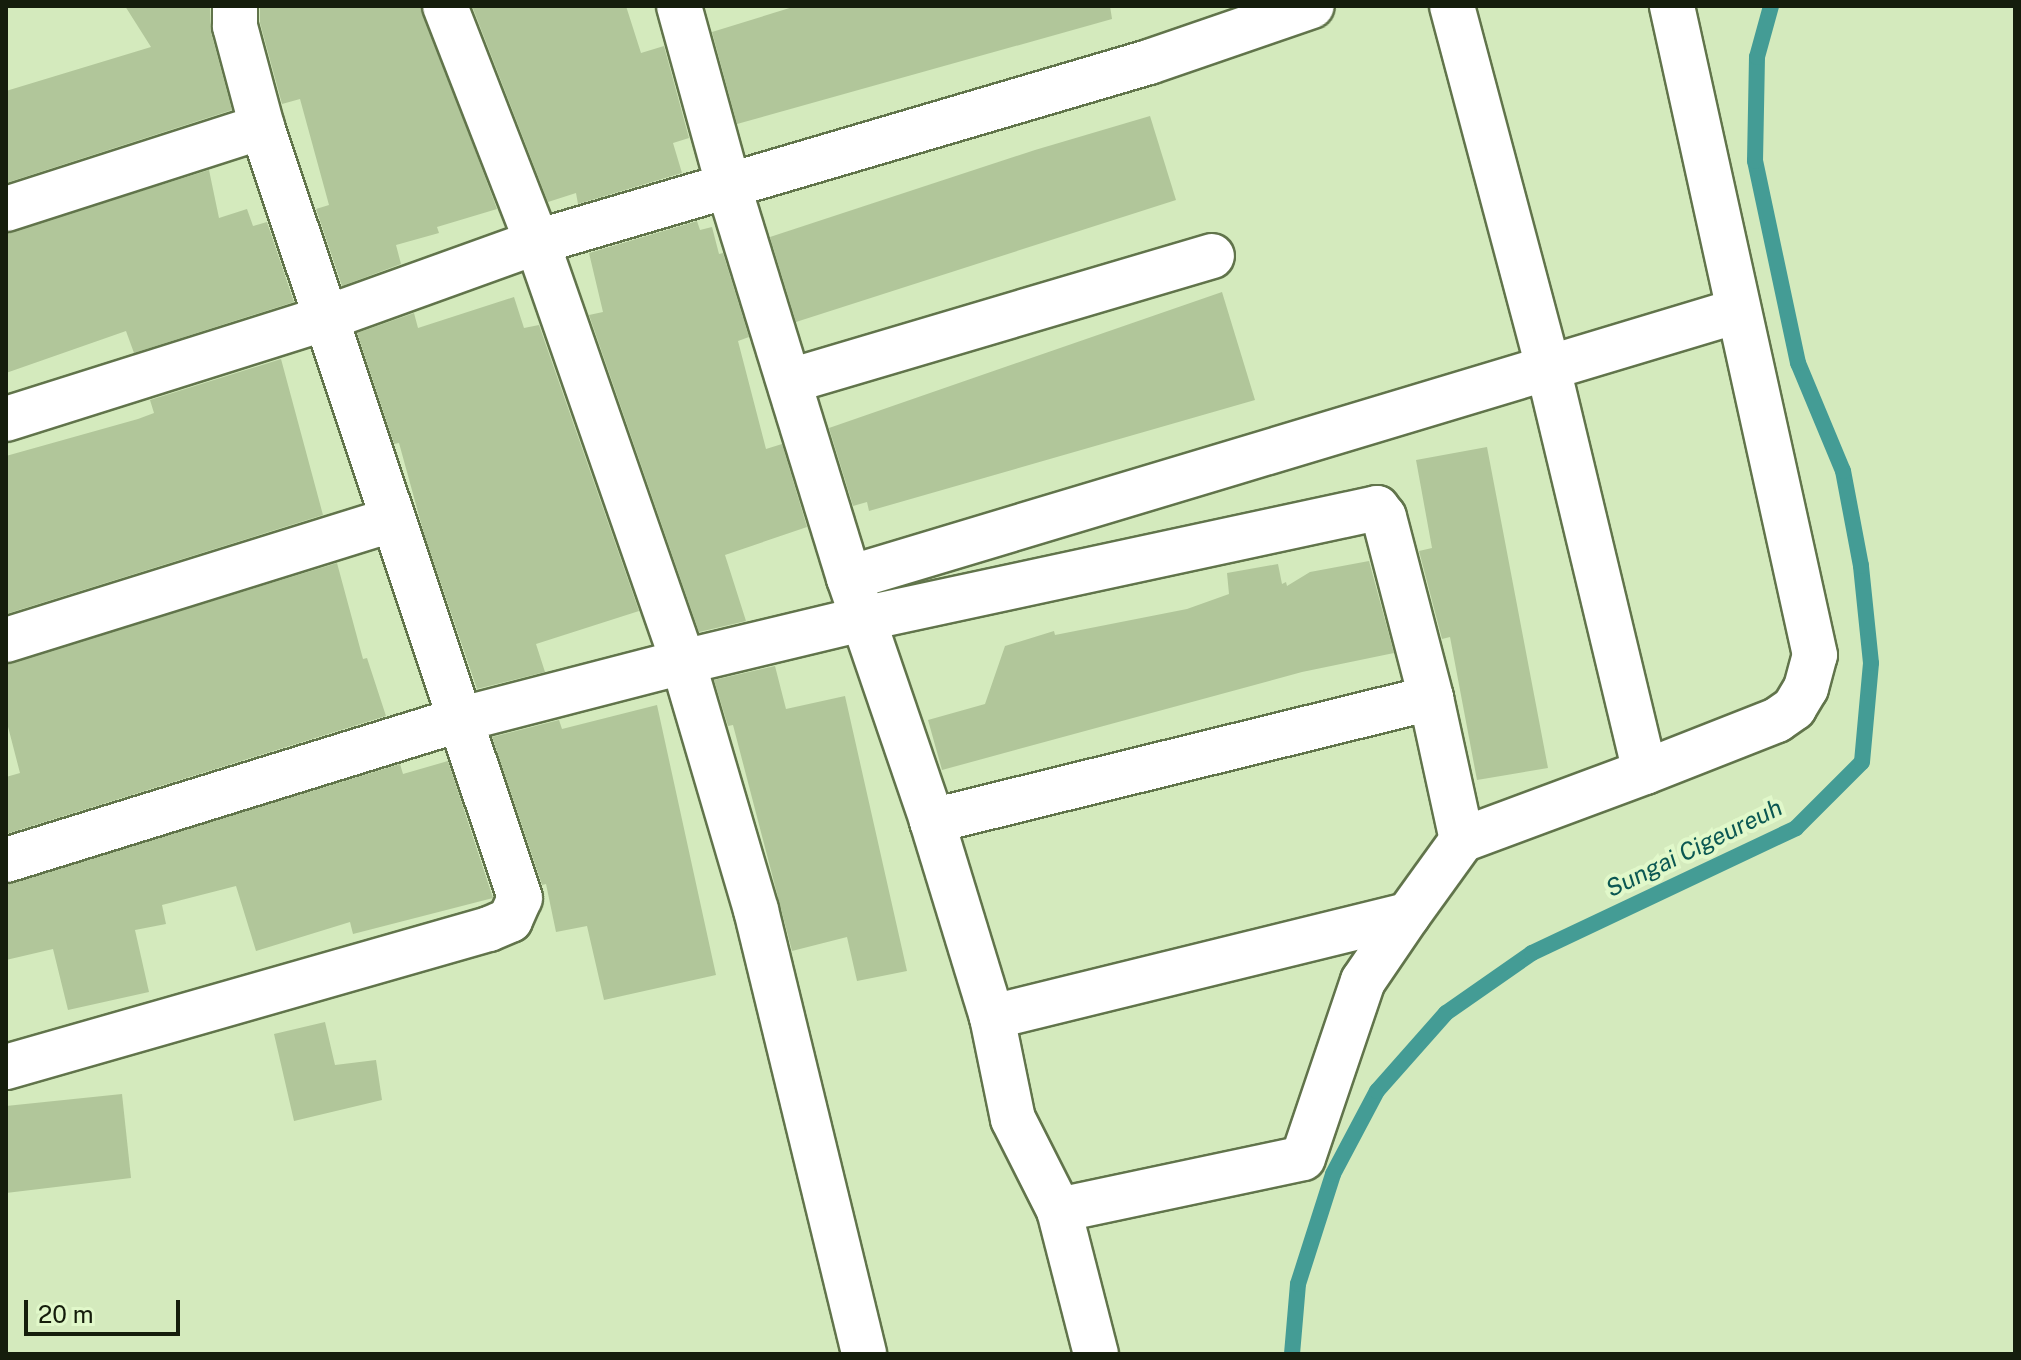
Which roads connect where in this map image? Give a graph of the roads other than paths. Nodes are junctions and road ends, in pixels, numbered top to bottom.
1 (235, 6) edge
2 (445, 6) edge
3 (679, 6) edge
4 (1312, 6) edge
5 (1452, 6) edge
6 (1672, 6) edge
7 (262, 127) junction
8 (729, 188) junction
9 (6, 209) edge
10 (537, 242) junction
11 (1212, 256) dead end
12 (1737, 311) junction
13 (323, 319) junction
14 (1548, 368) junction
15 (790, 381) junction
16 (6, 419) edge
17 (392, 520) junction
18 (849, 578) junction
19 (862, 619) junction
20 (6, 640) edge
21 (683, 662) junction
22 (1431, 698) junction
23 (462, 719) junction
24 (1645, 772) junction
25 (932, 821) junction
26 (1462, 840) junction
27 (6, 860) edge
28 (1408, 915) junction
29 (992, 1017) junction
30 (6, 1067) edge
31 (1059, 1210) junction
32 (864, 1354) edge
33 (1096, 1354) edge

1 - 7 street
2 - 10 street
3 - 8 street
4 - 8 street
5 - 14 street
6 - 12 street
7 - 9 street
7 - 13 street
8 - 10 street
8 - 15 street
10 - 13 street
10 - 21 street
11 - 15 street
12 - 14 street
12 - 24 street
13 - 16 street
13 - 17 street
14 - 18 street
14 - 24 street
15 - 18 street
17 - 20 street
17 - 23 street
18 - 19 street
19 - 21 street
19 - 22 street
19 - 25 street
21 - 23 street
21 - 32 street
22 - 25 street
22 - 26 street
23 - 27 street
23 - 30 street
24 - 26 street
25 - 29 street
26 - 28 street
28 - 29 street
28 - 31 street
29 - 31 street
31 - 33 street

